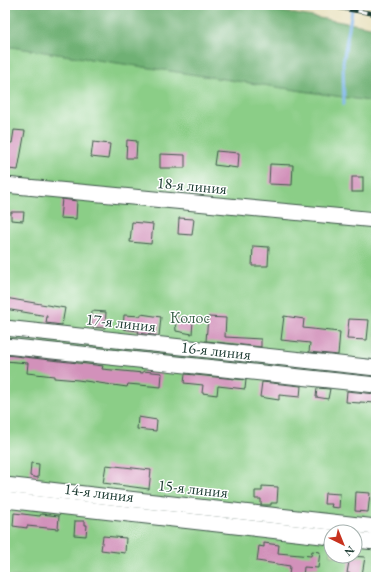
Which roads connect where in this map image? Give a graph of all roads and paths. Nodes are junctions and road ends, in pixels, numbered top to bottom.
1 (5, 185) edge
2 (376, 220) edge
3 (5, 328) edge
4 (5, 346) edge
5 (376, 368) edge
6 (376, 385) edge
7 (5, 485) edge
8 (5, 500) edge
9 (376, 527) edge
10 (323, 536) edge
11 (363, 541) edge
12 (376, 542) edge

1 - 2 lane, 18-я линия
3 - 5 lane, 17-я линия
4 - 6 lane, 16-я линия
7 - 9 lane, 15-я линия
8 - 10 lane, 14-я линия
11 - 12 lane

